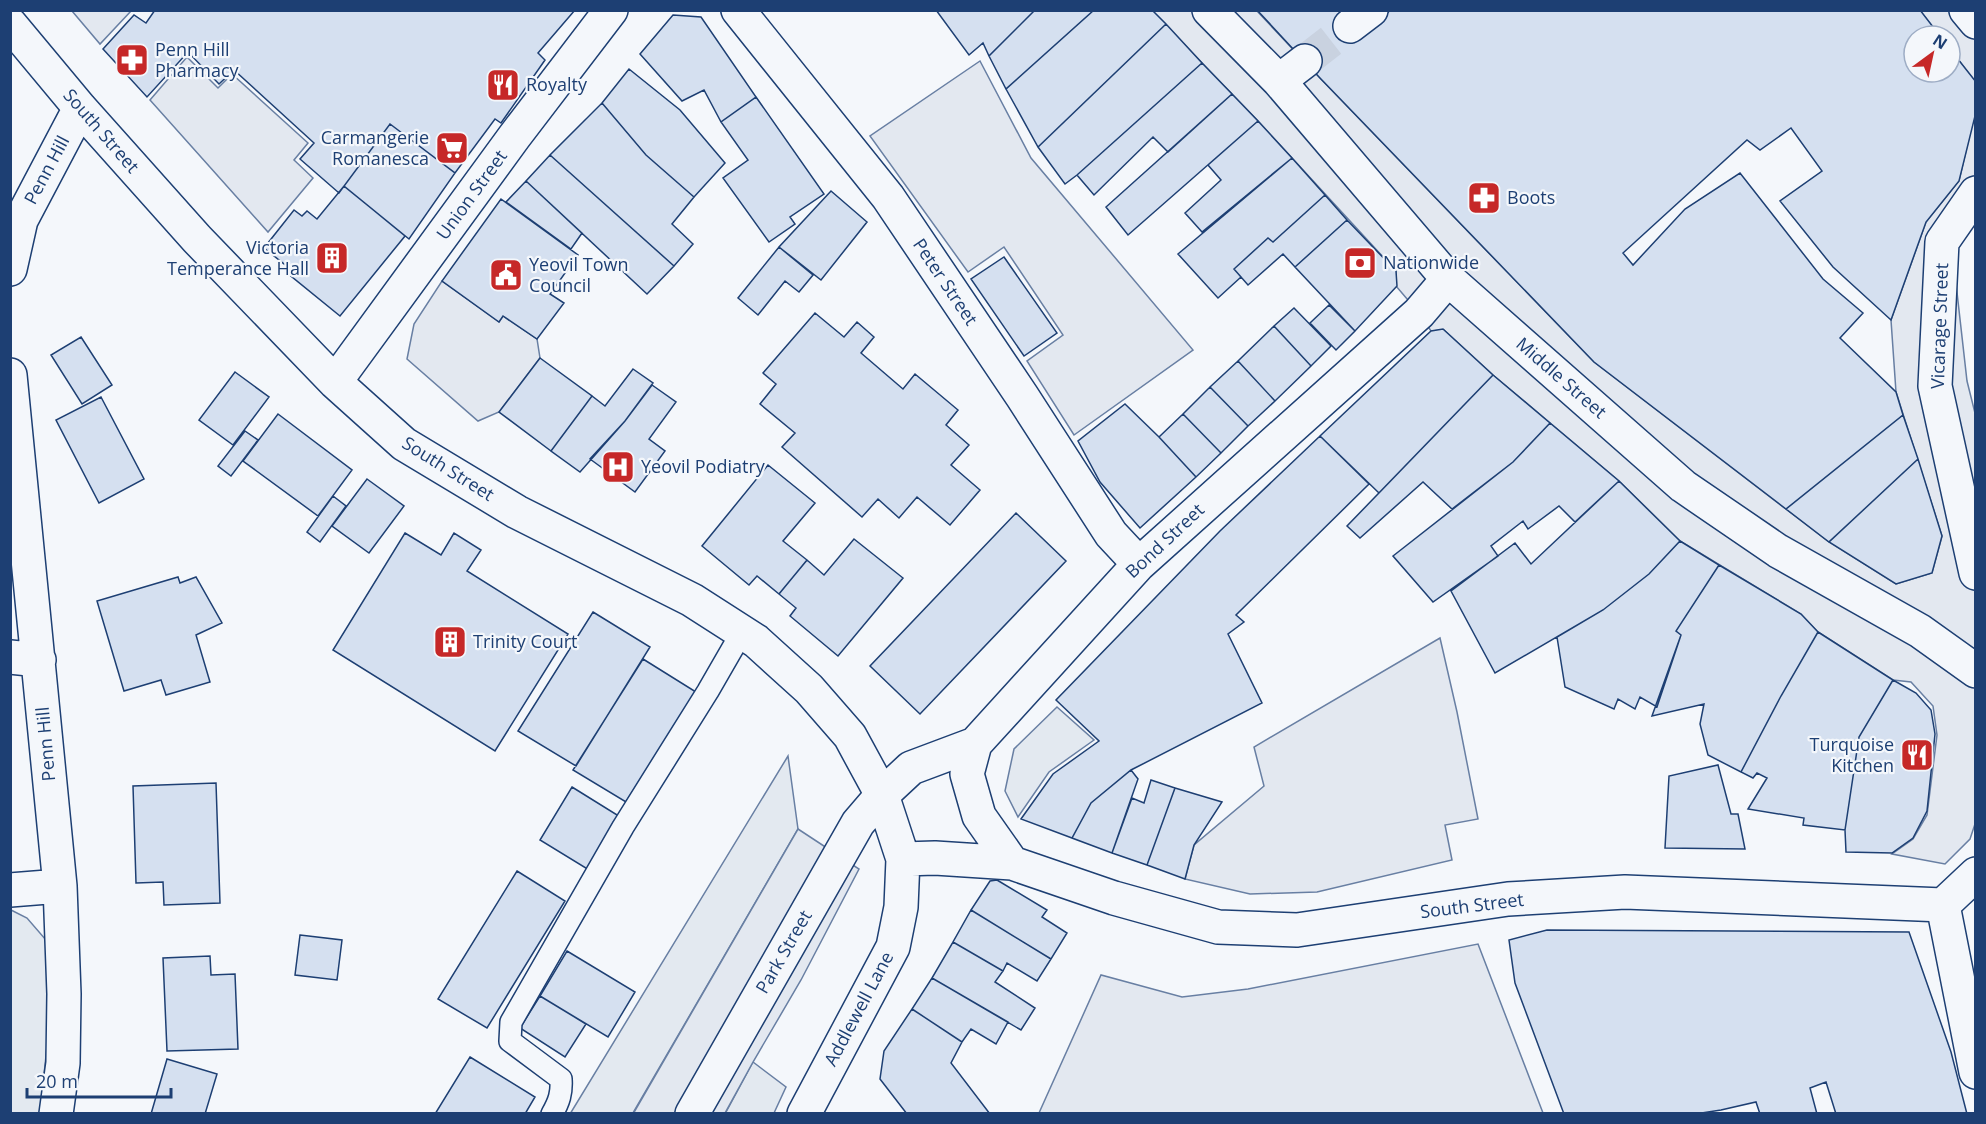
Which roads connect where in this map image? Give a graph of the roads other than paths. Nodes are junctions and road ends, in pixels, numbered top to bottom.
1 (611, 10) edge
2 (738, 10) edge
3 (1209, 10) edge
4 (1966, 10) edge
5 (1976, 22) edge
6 (10, 24) edge
7 (1305, 61) tunnel mouth
8 (1279, 81) junction
9 (80, 108) junction
10 (1976, 193) edge
11 (10, 269) edge
12 (1448, 279) junction
13 (10, 375) edge
14 (335, 382) junction
15 (1139, 564) junction
16 (1976, 573) edge
17 (742, 632) junction
18 (25, 658) edge
19 (1976, 671) edge
20 (975, 744) junction
21 (882, 795) junction
22 (903, 859) junction
23 (1012, 862) junction
24 (1976, 874) edge
25 (60, 886) junction
26 (10, 890) edge
27 (1942, 905) junction
28 (1976, 1071) edge
29 (56, 1113) edge
30 (552, 1113) edge
31 (692, 1113) edge
32 (804, 1113) edge

1 - 14 street, Union Street
2 - 15 street, Peter Street
3 - 8 street, Middle Street
4 - 5 street
6 - 9 street, South Street
7 - 8 street
8 - 12 street, Middle Street
9 - 11 street, Penn Hill
9 - 14 street, South Street
10 - 16 street, Vicarage Street
12 - 15 street, Bond Street
12 - 19 street, Middle Street
13 - 18 street, Penn Hill
14 - 17 street, South Street
15 - 20 street, Bond Street
17 - 21 street, South Street
17 - 30 lane
18 - 25 street, Penn Hill
20 - 21 street, Bond Street
20 - 23 street
21 - 22 street, Addlewell Lane
21 - 31 street, Park Street
22 - 23 street, South Street
22 - 32 street, Addlewell Lane
23 - 27 street, South Street
24 - 27 street
25 - 26 street
25 - 29 street, Penn Hill
27 - 28 street

